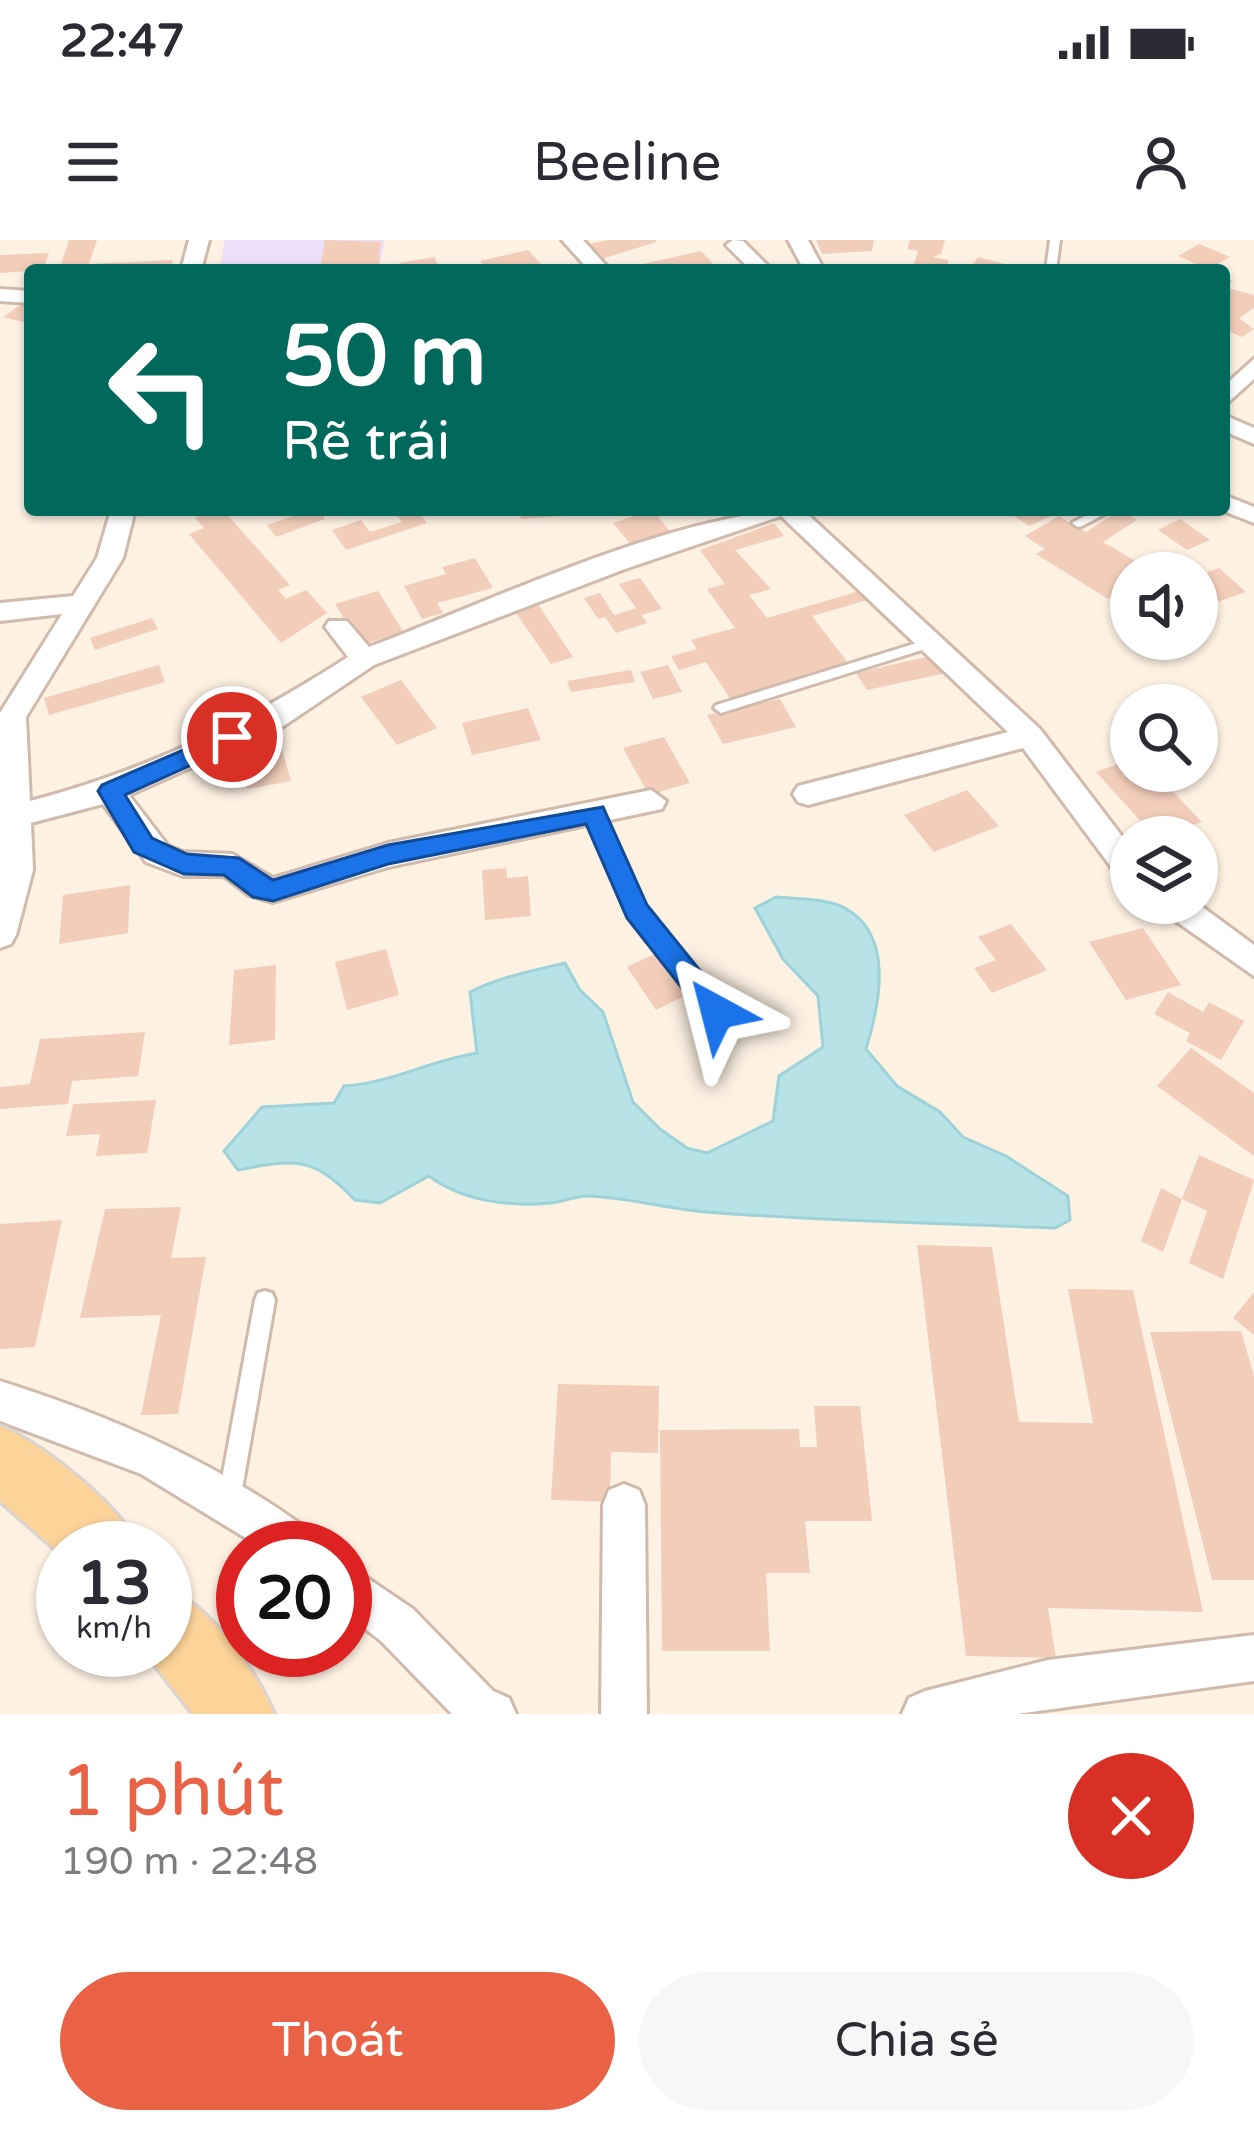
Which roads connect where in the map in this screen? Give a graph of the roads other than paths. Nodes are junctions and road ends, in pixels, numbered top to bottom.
1 (572, 240) edge
2 (736, 245) dead end
3 (594, 264) edge
4 (755, 264) edge
5 (1254, 366) edge
6 (1230, 392) edge
7 (121, 516) edge
8 (796, 516) edge
9 (1093, 516) edge
10 (729, 517) edge
11 (1078, 523) dead end
12 (80, 604) junction
13 (0, 613) edge
14 (338, 627) dead end
15 (933, 642) junction
16 (364, 658) junction
17 (721, 708) dead end
18 (1030, 736) junction
19 (110, 791) junction
20 (808, 794) dead end
21 (651, 801) dead end
22 (594, 814) junction
23 (15, 816) junction
24 (1110, 843) edge
25 (1202, 924) edge
26 (0, 935) edge
27 (1254, 963) edge
28 (717, 1012) dead end
29 (265, 1300) dead end
30 (0, 1401) edge
31 (0, 1458) edge
32 (230, 1496) junction
33 (624, 1505) dead end
34 (74, 1521) edge
35 (263, 1521) edge
36 (372, 1606) edge
37 (192, 1656) edge
38 (1254, 1658) edge
39 (238, 1714) edge
40 (493, 1714) edge
41 (624, 1714) edge
42 (925, 1714) edge

1 - 3 street
2 - 4 street
5 - 6 street
7 - 12 street
8 - 15 street
9 - 11 lane
10 - 16 street
12 - 13 street
12 - 23 street
14 - 16 street
15 - 17 lane
15 - 18 street
16 - 19 street
18 - 20 street
18 - 24 street
19 - 22 street
19 - 23 street
21 - 22 street
22 - 28 lane
23 - 26 street
25 - 27 street
29 - 32 lane
30 - 32 street
31 - 34 main road
32 - 35 street
33 - 41 street
36 - 40 street
37 - 39 main road
38 - 42 street

